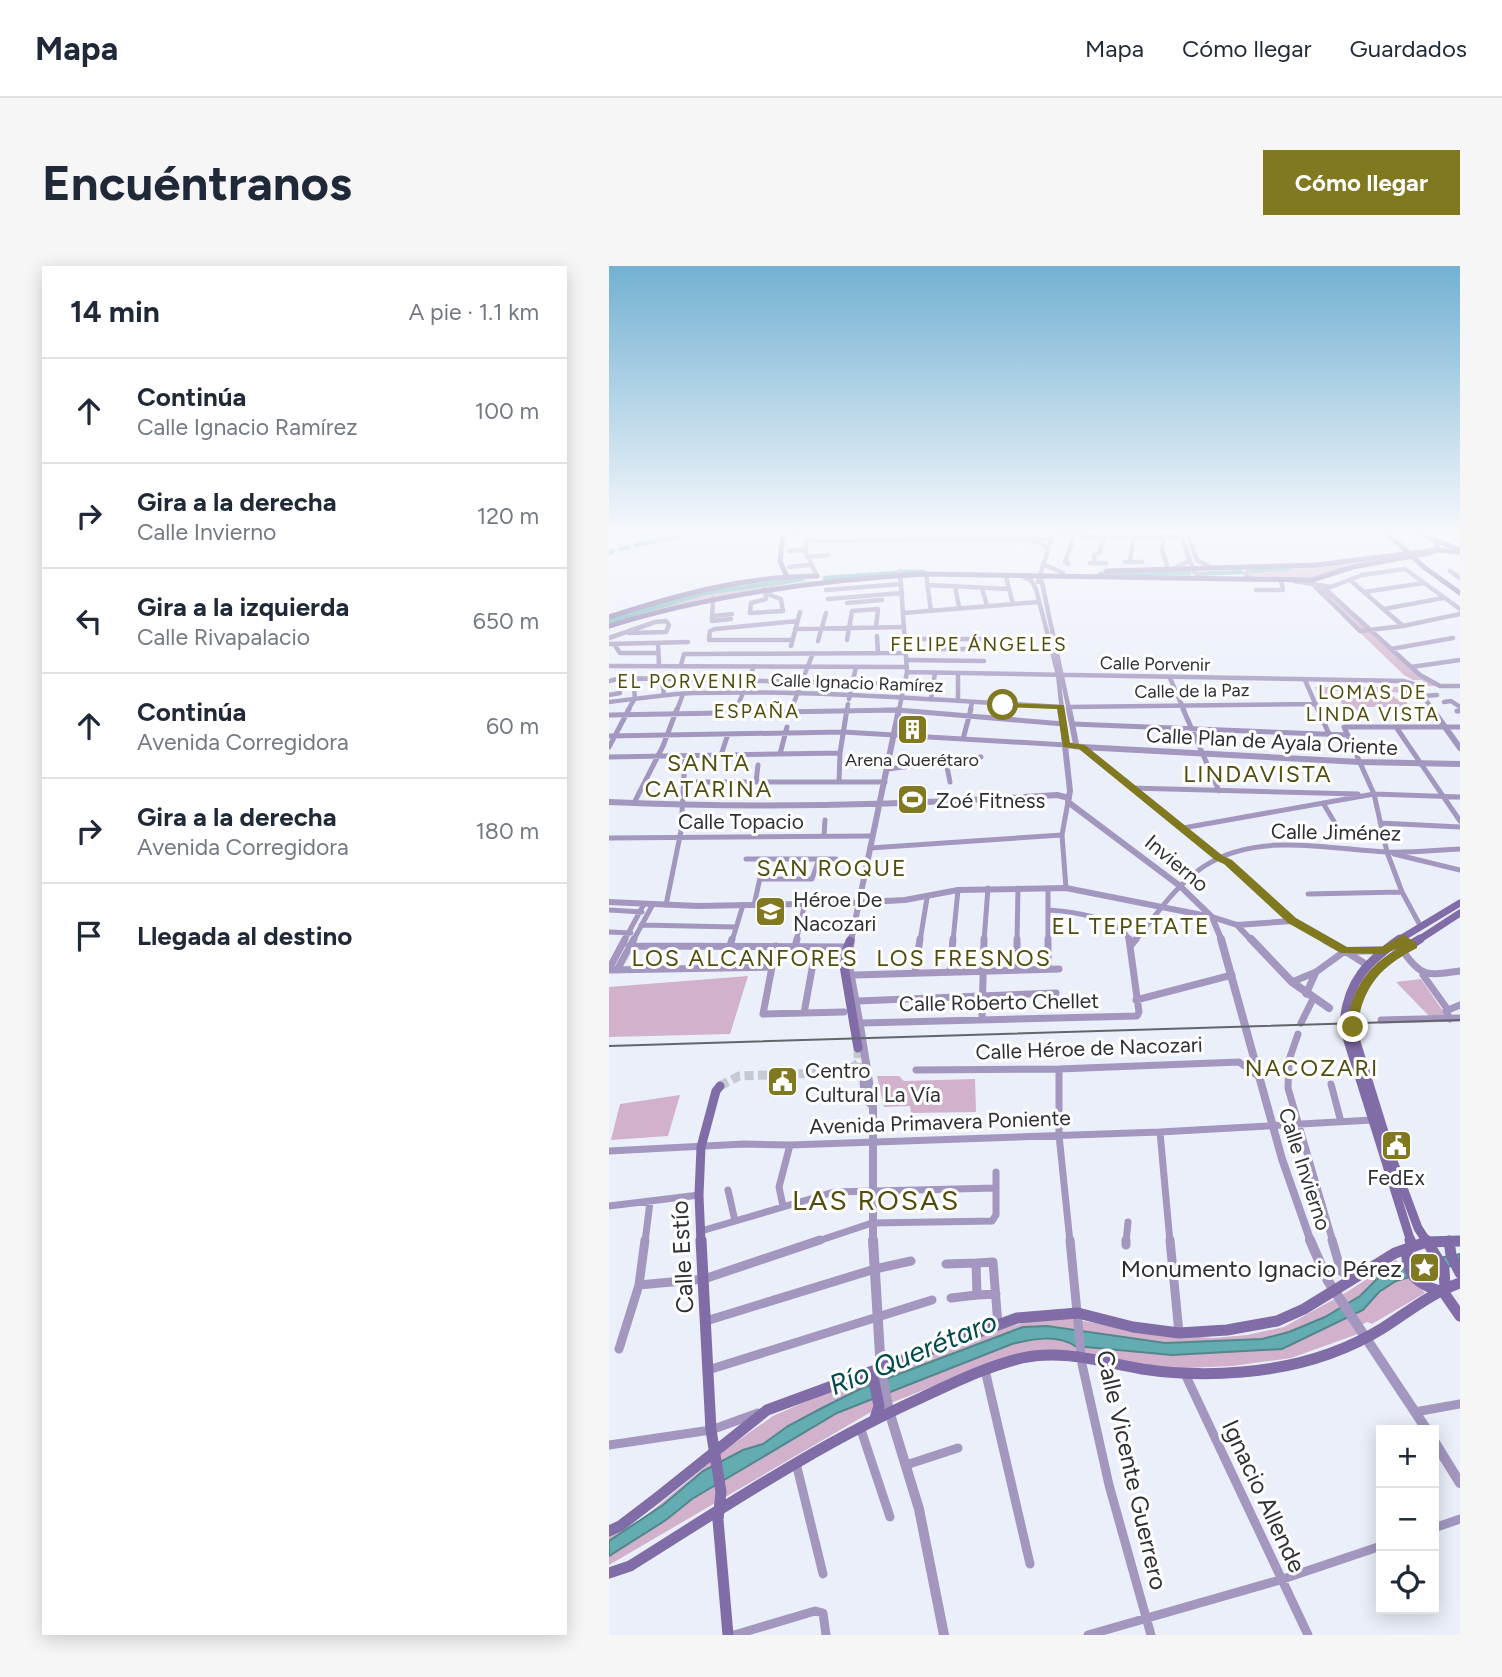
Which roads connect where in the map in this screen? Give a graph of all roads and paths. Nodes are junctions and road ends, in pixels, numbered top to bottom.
1 (676, 597) edge
2 (723, 597) edge
3 (766, 597) edge
4 (775, 597) edge
5 (785, 597) edge
6 (881, 597) edge
7 (902, 597) edge
8 (929, 597) edge
9 (957, 597) edge
10 (985, 597) edge
11 (1011, 597) edge
12 (1038, 597) edge
13 (1045, 597) edge
14 (1325, 597) edge
15 (1334, 597) edge
16 (1369, 597) edge
17 (713, 598) junction
18 (1443, 598) joint
19 (828, 599) joint
20 (870, 599) junction
21 (780, 600) junction
22 (859, 600) junction
23 (882, 600) dead end
24 (1039, 602) junction
25 (846, 603) dead end
26 (750, 604) junction
27 (1013, 604) junction
28 (830, 606) dead end
29 (987, 606) junction
30 (959, 607) junction
31 (945, 610) junction
32 (1384, 610) junction
33 (655, 611) junction
34 (931, 611) junction
35 (800, 612) dead end
36 (1460, 612) edge
37 (826, 613) dead end
38 (903, 613) junction
39 (644, 614) junction
40 (731, 616) dead end
41 (609, 617) edge
42 (654, 620) junction
43 (797, 621) junction
44 (609, 625) edge
45 (876, 626) junction
46 (904, 626) junction
47 (1403, 626) junction
48 (822, 627) junction
49 (849, 627) junction
50 (795, 628) junction
51 (1371, 631) junction
52 (629, 633) junction
53 (877, 636) dead end
54 (609, 638) edge
55 (1453, 638) dead end
56 (905, 639) junction
57 (847, 640) dead end
58 (818, 641) dead end
59 (688, 642) dead end
60 (658, 643) junction
61 (612, 644) edge
62 (1391, 649) junction
63 (657, 653) junction
64 (813, 653) junction
65 (878, 653) junction
66 (907, 660) junction
67 (984, 661) dead end
68 (1458, 661) edge
69 (659, 665) junction
70 (683, 665) junction
71 (609, 666) edge
72 (754, 666) junction
73 (805, 666) junction
74 (856, 667) junction
75 (1411, 667) junction
76 (935, 673) junction
77 (958, 673) junction
78 (1061, 676) junction
79 (1170, 677) junction
80 (633, 678) junction
81 (662, 679) junction
82 (679, 679) junction
83 (748, 680) junction
84 (1305, 680) junction
85 (609, 681) edge
86 (800, 681) junction
87 (852, 681) junction
88 (904, 684) junction
89 (1460, 687) edge
90 (620, 693) dead end
91 (742, 693) junction
92 (683, 694) junction
93 (795, 694) junction
94 (609, 695) edge
95 (664, 695) junction
96 (1064, 695) junction
97 (1437, 695) dead end
98 (1423, 696) junction
99 (901, 697) junction
100 (635, 698) junction
101 (931, 699) junction
102 (958, 701) junction
103 (609, 702) edge
104 (848, 702) junction
105 (1444, 702) dead end
106 (972, 703) junction
107 (1316, 704) junction
108 (1182, 706) junction
109 (1061, 707) junction
110 (1069, 707) junction
111 (1459, 709) edge
112 (898, 710) junction
113 (790, 712) junction
114 (735, 713) junction
115 (676, 714) junction
116 (626, 715) junction
117 (969, 715) junction
118 (609, 716) edge
119 (1063, 724) junction
120 (1073, 724) junction
121 (1396, 727) junction
122 (1446, 727) junction
123 (1460, 727) edge
124 (786, 729) junction
125 (1192, 729) junction
126 (843, 732) junction
127 (728, 734) junction
128 (1329, 734) junction
129 (667, 735) junction
130 (893, 735) junction
131 (1348, 735) junction
132 (612, 736) edge
133 (963, 739) junction
134 (1066, 745) junction
135 (1079, 745) junction
136 (609, 747) edge
137 (1460, 748) edge
138 (840, 753) junction
139 (780, 754) junction
140 (1202, 754) junction
141 (721, 755) junction
142 (684, 756) junction
143 (609, 757) edge
144 (657, 757) junction
145 (981, 757) dead end
146 (946, 762) junction
147 (1360, 762) junction
148 (1420, 764) junction
149 (1460, 764) edge
150 (758, 765) dead end
151 (888, 769) junction
152 (687, 782) junction
153 (756, 782) junction
154 (839, 782) junction
155 (885, 782) junction
156 (950, 782) dead end
157 (1131, 788) junction
158 (1219, 791) junction
159 (1374, 794) junction
160 (1442, 796) junction
161 (1460, 797) edge
162 (1069, 800) junction
163 (609, 802) edge
164 (634, 803) junction
165 (1323, 803) junction
166 (682, 806) junction
167 (880, 806) junction
168 (1459, 818) edge
169 (825, 820) dead end
170 (1380, 823) junction
171 (1460, 827) edge
172 (1183, 828) junction
173 (1341, 833) dead end
174 (1062, 835) junction
175 (824, 836) junction
176 (873, 836) junction
177 (679, 837) junction
178 (609, 838) edge
179 (870, 848) junction
180 (1460, 849) edge
181 (1387, 852) junction
182 (1219, 858) junction
183 (747, 859) dead end
184 (819, 859) junction
185 (836, 859) dead end
186 (764, 860) junction
187 (1460, 870) edge
188 (760, 879) junction
189 (1180, 886) junction
190 (988, 888) junction
191 (1018, 888) junction
192 (1048, 888) junction
193 (1066, 888) junction
194 (958, 890) junction
195 (1402, 892) junction
196 (1308, 894) dead end
197 (927, 898) junction
198 (609, 902) edge
199 (859, 902) junction
200 (805, 903) junction
201 (1460, 903) edge
202 (666, 905) junction
203 (743, 905) junction
204 (754, 905) junction
205 (1164, 907) junction
206 (644, 909) junction
207 (609, 910) edge
208 (1048, 910) junction
209 (1460, 913) edge
210 (1213, 920) junction
211 (1292, 921) junction
212 (641, 925) junction
213 (1237, 925) junction
214 (800, 926) junction
215 (853, 927) junction
216 (1421, 927) junction
217 (735, 928) junction
218 (609, 932) edge
219 (632, 933) junction
220 (1403, 938) junction
221 (849, 944) junction
222 (1132, 944) junction
223 (629, 946) junction
224 (730, 946) junction
225 (776, 946) junction
226 (1413, 946) junction
227 (795, 947) junction
228 (816, 947) junction
229 (1384, 950) junction
230 (1345, 951) junction
231 (1403, 951) junction
232 (613, 954) edge
233 (625, 955) junction
234 (1367, 965) junction
235 (771, 967) junction
236 (1048, 969) junction
237 (1059, 969) dead end
238 (609, 970) edge
239 (617, 970) junction
240 (1017, 970) junction
241 (981, 971) junction
242 (1460, 971) edge
243 (950, 972) junction
244 (1316, 972) junction
245 (915, 973) junction
246 (855, 975) dead end
247 (1233, 975) junction
248 (1423, 975) junction
249 (1292, 982) junction
250 (1056, 993) dead end
251 (1310, 996) junction
252 (981, 997) junction
253 (858, 1000) dead end
254 (1136, 1000) junction
255 (1460, 1005) edge
256 (1329, 1008) dead end
257 (1447, 1010) junction
258 (844, 1012) dead end
259 (804, 1013) junction
260 (1450, 1018) junction
261 (1460, 1018) edge
262 (982, 1019) junction
263 (1381, 1020) dead end
264 (1348, 1021) junction
265 (1301, 1023) dead end
266 (861, 1029) junction
267 (1298, 1034) dead end
268 (1350, 1036) junction
269 (858, 1048) tunnel mouth
270 (1059, 1069) junction
271 (916, 1070) dead end
272 (1258, 1076) junction
273 (863, 1083) dead end
274 (1331, 1084) dead end
275 (720, 1086) dead end
276 (873, 1107) junction
277 (1371, 1120) junction
278 (1341, 1122) junction
279 (1298, 1124) junction
280 (1271, 1125) junction
281 (1160, 1132) junction
282 (1059, 1135) junction
283 (871, 1141) junction
284 (790, 1145) junction
285 (701, 1147) junction
286 (609, 1151) edge
287 (996, 1171) dead end
288 (996, 1188) junction
289 (871, 1189) junction
290 (728, 1190) dead end
291 (699, 1195) junction
292 (650, 1202) junction
293 (609, 1206) edge
294 (783, 1206) junction
295 (735, 1221) junction
296 (1128, 1222) dead end
297 (872, 1223) junction
298 (701, 1231) junction
299 (1453, 1242) edge
300 (1126, 1245) dead end
301 (1429, 1245) junction
302 (1408, 1251) junction
303 (911, 1261) dead end
304 (976, 1263) junction
305 (946, 1264) dead end
306 (875, 1269) junction
307 (1460, 1273) edge
308 (704, 1279) junction
309 (1352, 1279) junction
310 (1460, 1283) edge
311 (639, 1285) junction
312 (1443, 1287) junction
313 (1334, 1289) junction
314 (996, 1293) junction
315 (977, 1295) junction
316 (951, 1298) dead end
317 (932, 1300) dead end
318 (1079, 1316) junction
319 (1460, 1316) edge
320 (877, 1317) junction
321 (706, 1321) junction
322 (998, 1325) junction
323 (1179, 1333) junction
324 (1367, 1337) junction
325 (619, 1349) dead end
326 (1081, 1352) junction
327 (708, 1370) junction
328 (985, 1370) junction
329 (1185, 1373) junction
330 (875, 1375) junction
331 (1460, 1404) edge
332 (885, 1405) junction
333 (767, 1410) junction
334 (1415, 1412) junction
335 (1424, 1425) edge
336 (859, 1427) junction
337 (711, 1430) junction
338 (609, 1445) edge
339 (958, 1448) dead end
340 (1439, 1449) edge
341 (716, 1454) junction
342 (796, 1463) junction
343 (906, 1465) junction
344 (1460, 1483) edge
345 (719, 1511) junction
346 (890, 1517) dead end
347 (1460, 1519) edge
348 (1439, 1526) edge
349 (609, 1531) edge
350 (1376, 1548) edge
351 (1030, 1564) dead end
352 (609, 1573) edge
353 (823, 1574) dead end
354 (1280, 1580) junction
355 (1146, 1619) junction
356 (728, 1635) edge
357 (734, 1635) edge
358 (826, 1635) edge
359 (944, 1635) edge
360 (1088, 1635) edge
361 (1151, 1635) edge
362 (1308, 1635) edge

1 - 41 main road
2 - 17 main road
3 - 26 street
4 - 21 street
5 - 21 street
6 - 20 street
7 - 38 street
8 - 34 street
9 - 30 street
10 - 29 street
11 - 27 street
12 - 24 street
13 - 78 street
14 - 51 street
15 - 51 street
16 - 32 street
17 - 33 main road
17 - 40 street
18 - 32 street
18 - 36 street
19 - 22 street
19 - 28 street
20 - 22 street
20 - 23 street
21 - 26 street
21 - 26 street
22 - 25 street
24 - 27 street
24 - 78 street
27 - 29 street
29 - 30 street
29 - 31 street
30 - 31 street
31 - 34 street
32 - 47 street
33 - 39 main road
33 - 42 street
34 - 38 street
35 - 43 street
36 - 47 street
37 - 48 street
38 - 46 street
39 - 42 street
39 - 44 main road
42 - 52 street
42 - 52 street
43 - 50 street
43 - 50 street
45 - 46 street
45 - 49 street
45 - 49 street
46 - 56 street
47 - 51 street
48 - 49 street
48 - 50 street
48 - 58 street
49 - 57 street
51 - 62 street
52 - 54 street
53 - 65 street
55 - 62 street
56 - 66 street
56 - 66 street
59 - 60 street
60 - 61 street
60 - 63 street
61 - 63 street
62 - 75 street
63 - 69 street
64 - 65 street
64 - 70 street
64 - 73 street
65 - 66 street
66 - 67 street
66 - 74 street, Calle Porvenir
66 - 76 street, Calle Porvenir
66 - 88 street
68 - 75 street
69 - 70 street, Calle Porvenir
69 - 71 street, Calle Porvenir
70 - 72 street, Calle Porvenir
70 - 82 street
72 - 73 street, Calle Porvenir
72 - 83 street
73 - 74 street, Calle Porvenir
73 - 86 street
74 - 87 street
75 - 89 street
76 - 77 street, Calle Porvenir
76 - 101 street
77 - 78 street, Calle Porvenir
77 - 102 street
78 - 79 street, Calle Porvenir
78 - 96 street
79 - 84 street, Calle Porvenir
79 - 108 street
80 - 81 street
80 - 85 street
80 - 100 street
81 - 82 street
81 - 95 street
82 - 83 street
83 - 86 street
83 - 91 street
84 - 98 street, Calle Porvenir
84 - 107 street
86 - 87 street
86 - 93 street
87 - 88 street
87 - 104 street
88 - 99 street
90 - 94 street
91 - 92 street, Calle Ignacio Ramírez
91 - 93 street, Calle Ignacio Ramírez
91 - 114 street
92 - 95 street, Calle Ignacio Ramírez
92 - 115 street
93 - 104 street, Calle Ignacio Ramírez
93 - 113 street
95 - 100 street, Calle Ignacio Ramírez
96 - 109 street
96 - 110 street
97 - 98 street
98 - 122 street
99 - 101 street, Calle Ignacio Ramírez
99 - 104 street, Calle Ignacio Ramírez
99 - 112 street
100 - 103 street, Calle Ignacio Ramírez
100 - 116 street
101 - 102 street, Calle Ignacio Ramírez
102 - 106 street, Calle Ignacio Ramírez
104 - 112 street
104 - 113 street
104 - 126 street
105 - 111 street
106 - 109 street, Calle Ignacio Ramírez
106 - 117 street
107 - 108 street, Calle de la Paz
107 - 128 street
108 - 110 street, Calle de la Paz
108 - 125 street
109 - 119 street
110 - 120 street
112 - 117 street
112 - 130 street
113 - 114 street
114 - 115 street
115 - 116 street
115 - 129 street
116 - 118 street
116 - 132 street
117 - 119 street
117 - 133 street
119 - 134 street
120 - 125 street
120 - 135 street
121 - 122 street
121 - 131 street
121 - 148 street
122 - 123 street
122 - 137 street
124 - 126 street
124 - 127 street
124 - 139 street
125 - 128 street
125 - 140 street
126 - 130 street
126 - 138 street
127 - 129 street
127 - 141 street
128 - 131 street
129 - 132 street
129 - 144 street
130 - 133 street
130 - 151 street
131 - 147 street
132 - 136 street
133 - 134 street
134 - 135 street, Calle Plan de Ayala Oriente
134 - 162 street
135 - 140 street, Calle Plan de Ayala Oriente
135 - 157 street
138 - 139 street
138 - 154 street
139 - 141 street
140 - 147 street, Calle Plan de Ayala Oriente
140 - 158 street
141 - 142 street
142 - 144 street
142 - 152 street
143 - 144 street
144 - 164 street
145 - 146 street
146 - 151 street
146 - 156 street
147 - 148 street, Calle Plan de Ayala Oriente
147 - 159 street
148 - 149 street, Calle Plan de Ayala Oriente
148 - 160 street
150 - 153 street
151 - 155 street
152 - 153 street
152 - 166 street
153 - 154 street
154 - 155 street
155 - 167 street
157 - 158 street
157 - 172 street
158 - 159 street
159 - 160 street
159 - 165 street
159 - 170 street
160 - 161 street
160 - 168 street
162 - 167 street
162 - 174 street
162 - 189 street, Invierno
163 - 164 street
164 - 166 street
165 - 172 street
165 - 173 street
166 - 167 street
166 - 177 street
167 - 176 street
169 - 175 street
170 - 171 street
170 - 181 street
172 - 182 street
174 - 179 street
174 - 193 street
175 - 176 street, Calle Topacio
175 - 177 street, Calle Topacio
176 - 179 street
177 - 178 street, Calle Topacio
177 - 202 street
179 - 199 street
180 - 181 street, Calle Jiménez
181 - 182 street, Calle Jiménez
181 - 187 street
181 - 195 street
182 - 189 street, Calle Jiménez
182 - 211 street
183 - 186 street
184 - 185 street
184 - 186 street
184 - 188 street
186 - 188 street
188 - 204 street
189 - 205 street, Calle Jiménez
189 - 210 street, Invierno
190 - 191 street
190 - 194 street
190 - 241 street
191 - 192 street
191 - 240 street
192 - 193 street
192 - 208 street
193 - 205 street
194 - 197 street
194 - 243 street
195 - 196 street
195 - 216 street
197 - 199 street
197 - 245 street
198 - 206 street
199 - 200 street
199 - 215 street
200 - 204 street
200 - 214 street
201 - 216 main road
202 - 203 street
202 - 206 street
203 - 204 street
203 - 217 street
205 - 210 street
205 - 222 street, Calle Jiménez
206 - 207 street
206 - 212 street
206 - 219 street
208 - 222 street
208 - 236 street
209 - 226 main road
210 - 213 street
210 - 247 street, Invierno
211 - 213 street
211 - 230 street
212 - 217 street
212 - 219 street
213 - 249 street
214 - 215 street
214 - 227 street
215 - 221 street
216 - 220 main road
217 - 224 street
218 - 219 street
219 - 223 street
219 - 232 street
220 - 226 main road
220 - 229 main road
221 - 228 street
221 - 266 street
221 - 269 main road
222 - 254 street
223 - 224 street
223 - 233 street
224 - 225 street
225 - 227 street
225 - 235 street
226 - 231 main road
227 - 228 street
228 - 259 street
229 - 230 street
229 - 234 main road
230 - 234 street
230 - 244 street
231 - 248 street
231 - 264 main road
232 - 233 street
232 - 238 street
233 - 239 street
234 - 264 main road
235 - 239 street
235 - 259 street
236 - 237 street
236 - 240 street
238 - 239 street
240 - 241 street
241 - 243 street
241 - 252 street
242 - 248 street
243 - 245 street
244 - 249 street
244 - 251 street
245 - 246 street
247 - 254 street
247 - 272 street, Calle Invierno
248 - 257 street
249 - 251 street
250 - 252 street
251 - 256 street
251 - 265 street
252 - 253 street
252 - 262 street
254 - 262 street, Calle Roberto Chellet
255 - 257 street
257 - 260 street
258 - 259 street
260 - 261 street
260 - 263 street
262 - 266 street, Calle Roberto Chellet
264 - 268 main road, bridge
266 - 276 street
267 - 279 street
268 - 277 main road
268 - 301 main road
270 - 271 street, Calle Héroe de Nacozari
270 - 272 street, Calle Héroe de Nacozari
270 - 282 street, Calle Vicente Guerrero
272 - 280 street, Calle Invierno
273 - 276 street
274 - 278 street
275 - 285 main road, Calle Estío
276 - 283 street
277 - 278 street, Avenida Primavera Poniente
277 - 302 main road
278 - 279 street, Avenida Primavera Poniente
279 - 280 street, Avenida Primavera Poniente
279 - 309 street
280 - 281 street, Avenida Primavera Poniente
280 - 313 street, Calle Invierno
281 - 282 street, Avenida Primavera Poniente
281 - 323 street
282 - 283 street, Avenida Primavera Poniente
282 - 318 street, Calle Vicente Guerrero
283 - 284 street, Avenida Primavera Poniente
283 - 289 street
284 - 285 street, Avenida Primavera Poniente
284 - 294 street
285 - 286 street, Avenida Primavera Poniente
285 - 291 main road, Calle Estío
287 - 288 street
288 - 289 street
288 - 297 street
289 - 294 street
289 - 297 street
290 - 295 street
291 - 292 street
291 - 298 main road, Calle Estío
292 - 293 street
292 - 311 street
294 - 295 street
295 - 298 street
296 - 300 street
297 - 306 street
297 - 308 street
298 - 308 main road, Calle Estío
299 - 301 main road
299 - 307 main road
301 - 302 main road
301 - 312 main road
302 - 309 main road
302 - 312 main road
303 - 306 street
304 - 305 street
304 - 314 street
304 - 315 street
306 - 320 street
306 - 321 street
308 - 311 street
308 - 321 main road, Calle Estío
309 - 313 main road
310 - 312 main road
311 - 325 street
312 - 319 main road
312 - 324 main road
313 - 323 main road
313 - 324 street, Calle Invierno
314 - 315 street
314 - 322 street
315 - 316 street
317 - 320 street
318 - 322 main road
318 - 323 main road
318 - 326 street, Calle Vicente Guerrero
320 - 327 street
320 - 330 street
321 - 327 main road, Calle Estío
322 - 330 main road
324 - 329 main road
324 - 334 street, Calle Invierno
326 - 328 main road
326 - 329 main road
326 - 355 street, Calle Vicente Guerrero
327 - 337 main road, Calle Estío
328 - 332 main road
328 - 351 street
329 - 354 street, Ignacio Allende
330 - 332 main road
330 - 333 main road
331 - 334 street
332 - 336 main road
332 - 343 street
333 - 337 street
333 - 341 main road
334 - 335 street, Calle Invierno
336 - 342 main road
336 - 346 street
337 - 338 street
337 - 341 main road, Calle Estío
339 - 343 street
340 - 344 street
341 - 345 main road, Calle Estío
341 - 349 main road
342 - 345 main road
342 - 353 street
343 - 359 street
345 - 352 main road
345 - 356 main road, Calle Estío
347 - 348 street
350 - 354 street
354 - 355 street
354 - 362 street, Ignacio Allende
355 - 360 street
355 - 361 street, Calle Vicente Guerrero
357 - 358 street

